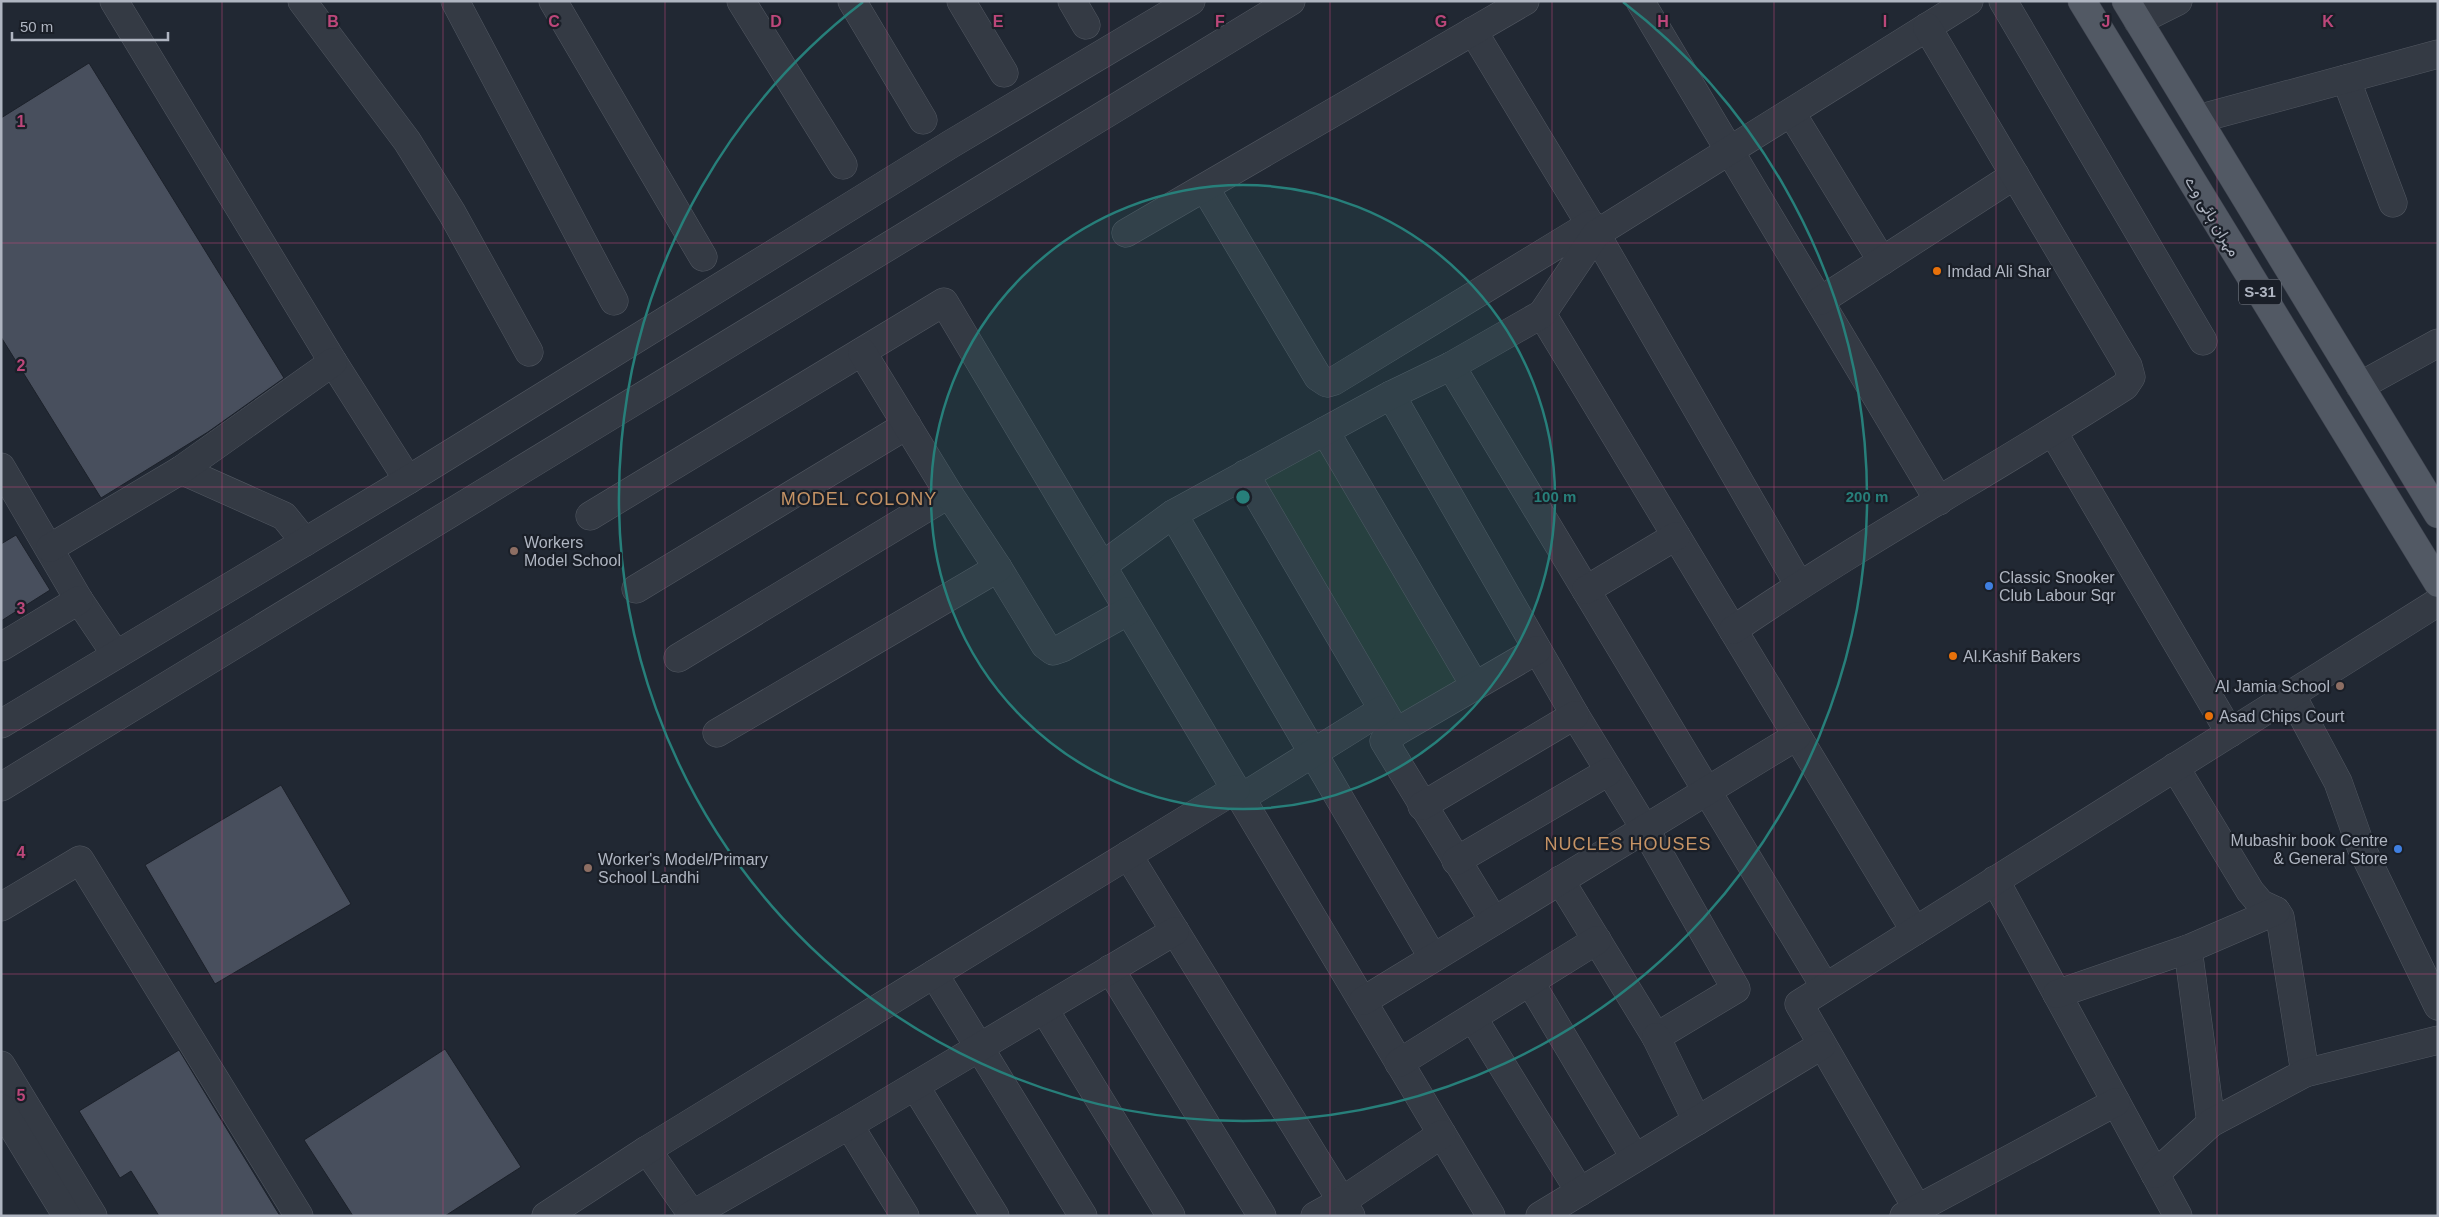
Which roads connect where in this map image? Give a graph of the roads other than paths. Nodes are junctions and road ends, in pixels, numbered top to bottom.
1 (114, 1) edge
2 (302, 1) edge
3 (455, 1) edge
4 (552, 1) edge
5 (741, 1) edge
6 (852, 1) edge
7 (961, 1) edge
8 (1072, 1) edge
9 (1191, 1) edge
10 (1291, 1) edge
11 (1525, 1) edge
12 (1640, 1) edge
13 (1969, 1) edge
14 (2003, 1) edge
15 (2082, 1) edge
16 (2178, 1) edge
17 (2132, 11) edge
18 (1931, 16) edge
19 (1086, 24) dead end
20 (1472, 31) junction
21 (2438, 54) edge
22 (1004, 72) dead end
23 (2346, 79) junction
24 (1792, 114) junction
25 (2198, 119) junction
26 (923, 120) dead end
27 (1730, 150) junction
28 (843, 165) dead end
29 (2015, 175) junction
30 (1205, 188) junction
31 (2393, 203) dead end
32 (1594, 229) junction
33 (1126, 233) dead end
34 (703, 257) dead end
35 (1882, 261) junction
36 (614, 301) dead end
37 (1820, 301) junction
38 (1542, 314) junction
39 (2204, 341) dead end
40 (2438, 343) edge
41 (529, 352) dead end
42 (862, 352) junction
43 (333, 362) junction
44 (1452, 366) junction
45 (2360, 386) junction
46 (1391, 395) junction
47 (907, 425) junction
48 (1325, 431) junction
49 (2053, 432) junction
50 (1, 468) edge
51 (181, 470) junction
52 (1245, 474) junction
53 (408, 480) junction
54 (949, 494) junction
55 (1939, 501) junction
56 (1173, 514) junction
57 (2438, 514) edge
58 (590, 516) dead end
59 (1676, 536) junction
60 (304, 542) junction
61 (50, 548) junction
62 (1102, 566) junction
63 (998, 568) junction
64 (2438, 584) edge
65 (1799, 585) junction
66 (636, 589) dead end
67 (1586, 590) junction
68 (79, 600) junction
69 (2438, 602) edge
70 (1128, 611) junction
71 (1734, 630) junction
72 (1, 647) edge
73 (1537, 650) junction
74 (116, 655) junction
75 (678, 658) dead end
76 (1475, 686) junction
77 (2291, 694) junction
78 (1575, 715) junction
79 (1389, 721) junction
80 (1, 724) edge
81 (717, 733) dead end
82 (2230, 733) junction
83 (1797, 736) junction
84 (1312, 753) junction
85 (2175, 767) junction
86 (1608, 772) junction
87 (1, 787) edge
88 (1707, 790) junction
89 (1238, 793) junction
90 (1422, 806) junction
91 (1645, 829) junction
92 (1128, 855) junction
93 (1456, 861) junction
94 (1560, 880) junction
95 (1995, 880) junction
96 (1, 907) edge
97 (2276, 911) junction
98 (1494, 921) junction
99 (1175, 931) junction
100 (1915, 931) junction
101 (1597, 940) junction
102 (2188, 949) junction
103 (1434, 958) junction
104 (1110, 969) junction
105 (934, 974) junction
106 (1530, 982) junction
107 (1825, 987) junction
108 (2057, 994) junction
109 (1363, 1001) junction
110 (2438, 1006) edge
111 (1044, 1009) junction
112 (1472, 1018) junction
113 (1656, 1037) junction
114 (2438, 1040) edge
115 (1822, 1045) junction
116 (980, 1046) junction
117 (1400, 1063) junction
118 (1, 1065) edge
119 (2304, 1073) junction
120 (915, 1086) junction
121 (2116, 1102) junction
122 (1, 1108) edge
123 (1697, 1121) junction
124 (2211, 1123) junction
125 (849, 1125) junction
126 (1442, 1134) junction
127 (646, 1150) junction
128 (1635, 1158) junction
129 (2155, 1174) junction
130 (1580, 1192) junction
131 (1346, 1208) edge
132 (1911, 1213) edge
133 (692, 1215) edge
134 (67, 1216) edge
135 (93, 1216) edge
136 (298, 1216) edge
137 (546, 1216) edge
138 (905, 1216) edge
139 (995, 1216) edge
140 (1083, 1216) edge
141 (1171, 1216) edge
142 (1262, 1216) edge
143 (1315, 1216) edge
144 (1491, 1216) edge
145 (1540, 1216) edge
146 (2178, 1216) edge

1 - 43 street
2 - 41 street
3 - 36 street
4 - 34 street
5 - 28 street
6 - 26 street
7 - 22 street
8 - 19 street
9 - 53 street
10 - 87 street
11 - 20 street
12 - 27 street
13 - 18 street
14 - 39 street
15 - 64 main road, مہران ہائی وے / S-31
16 - 17 street
17 - 25 main road, S-31
18 - 24 street
18 - 29 street
20 - 30 street
20 - 32 street
21 - 23 street
23 - 25 street
23 - 31 street
24 - 27 street
24 - 35 street
25 - 45 main road, S-31
27 - 32 street
27 - 37 street
29 - 35 street
29 - 49 street
30 - 32 street
30 - 33 street
32 - 38 street
32 - 65 street
35 - 37 street
37 - 55 street
38 - 44 street
38 - 59 street
40 - 45 street
42 - 47 street
42 - 58 street
42 - 62 street
43 - 51 street
43 - 53 street
44 - 46 street
44 - 67 street
45 - 57 main road, S-31
46 - 48 street
46 - 73 street
47 - 54 street
47 - 66 street
48 - 52 street
48 - 76 street
49 - 55 street
49 - 82 street
50 - 61 street
51 - 60 street
51 - 61 street
52 - 56 street
52 - 79 street
53 - 60 street
54 - 63 street
54 - 75 street
55 - 65 street
56 - 62 street
56 - 84 street
59 - 67 street
59 - 71 street
60 - 74 street
61 - 68 street
62 - 70 street
63 - 70 street
63 - 81 street
65 - 71 street
67 - 88 street
68 - 72 street
68 - 74 street
69 - 77 street
70 - 89 street
71 - 83 street
73 - 76 street
73 - 78 street
74 - 80 street
76 - 79 street
77 - 82 street
77 - 110 street
78 - 86 street
78 - 90 street
79 - 84 street
79 - 90 street
82 - 85 street
83 - 88 street
83 - 100 street
84 - 89 street
84 - 103 street
85 - 95 street
85 - 97 street
86 - 91 street
86 - 93 street
88 - 91 street
88 - 107 street
89 - 92 street
89 - 109 street
90 - 93 street
91 - 94 street
91 - 113 street
92 - 99 street
92 - 105 street
93 - 98 street
94 - 98 street
94 - 101 street
95 - 100 street
95 - 108 street
96 - 136 street
97 - 102 street
97 - 119 street
98 - 103 street
99 - 104 street
99 - 131 street
100 - 107 street
101 - 106 street
101 - 113 street
102 - 108 street
102 - 124 street
103 - 109 street
104 - 111 street
104 - 142 street
105 - 116 street
105 - 127 street
106 - 112 street
106 - 128 street
107 - 115 street
108 - 121 street
109 - 117 street
111 - 116 street
111 - 141 street
112 - 117 street
112 - 130 street
113 - 123 street
114 - 119 street
115 - 123 street
115 - 132 street
116 - 120 street
116 - 140 street
117 - 126 street
118 - 135 street
119 - 124 street
120 - 125 street
120 - 139 street
121 - 129 street
121 - 132 street
122 - 134 street
123 - 128 street
124 - 129 street
125 - 133 street
125 - 138 street
126 - 131 street
126 - 144 street
127 - 133 street
127 - 137 street
128 - 130 street
129 - 146 street
130 - 145 street
131 - 143 street

